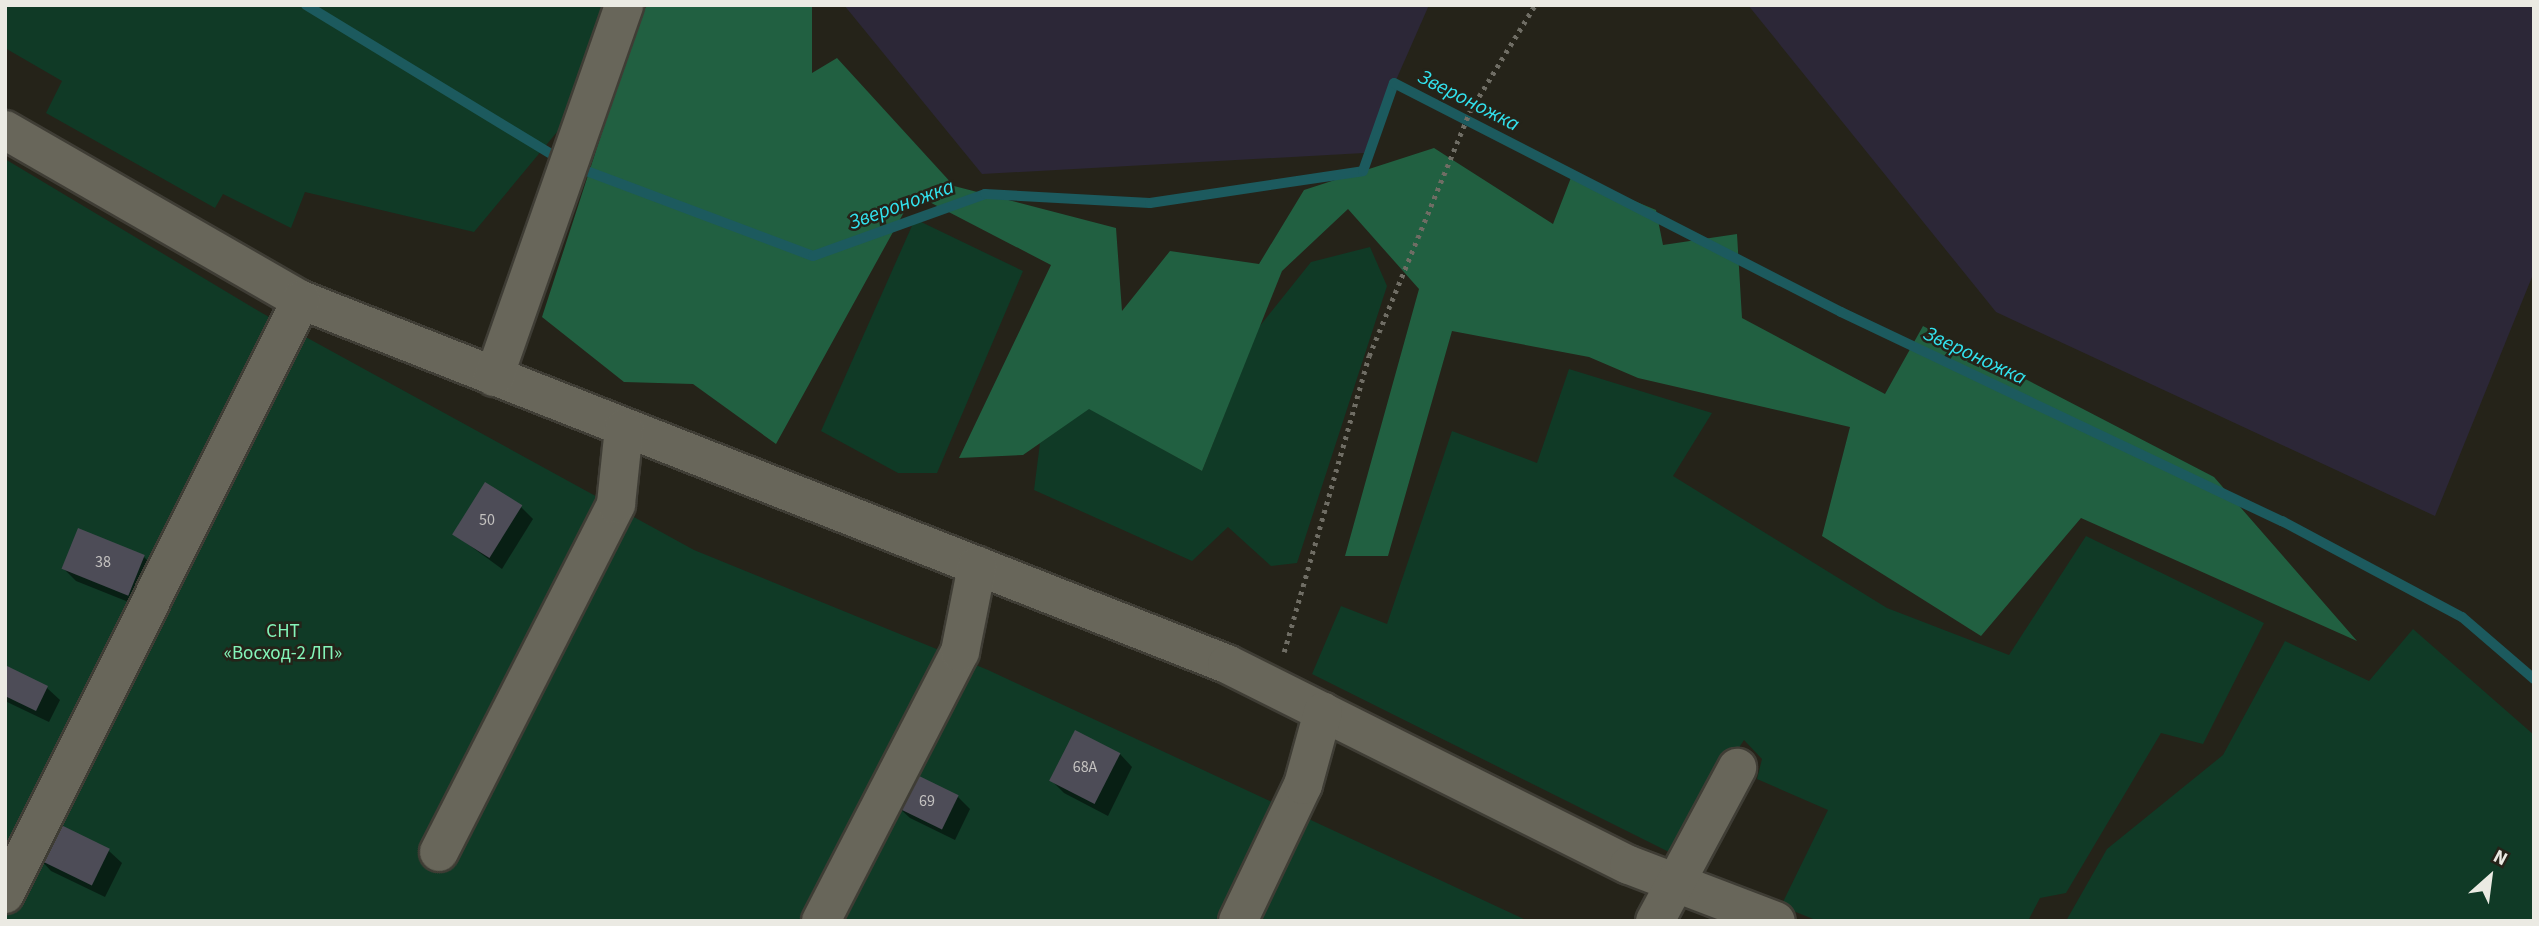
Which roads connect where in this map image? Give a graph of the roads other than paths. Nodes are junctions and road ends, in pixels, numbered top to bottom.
1 (624, 5) edge
2 (5, 130) edge
3 (301, 300) junction
4 (494, 377) junction
5 (624, 428) junction
6 (977, 566) junction
7 (1323, 712) junction
8 (1737, 768) dead end
9 (439, 852) dead end
10 (1674, 882) junction
11 (5, 894) edge
12 (821, 921) edge
13 (1238, 921) edge
14 (1655, 921) edge
15 (1776, 921) edge

1 - 4 street
2 - 3 street
3 - 4 street
3 - 11 street
4 - 5 street
5 - 6 street
5 - 9 street
6 - 7 street
6 - 12 street
7 - 10 street
7 - 13 street
8 - 10 street
10 - 14 street
10 - 15 street

